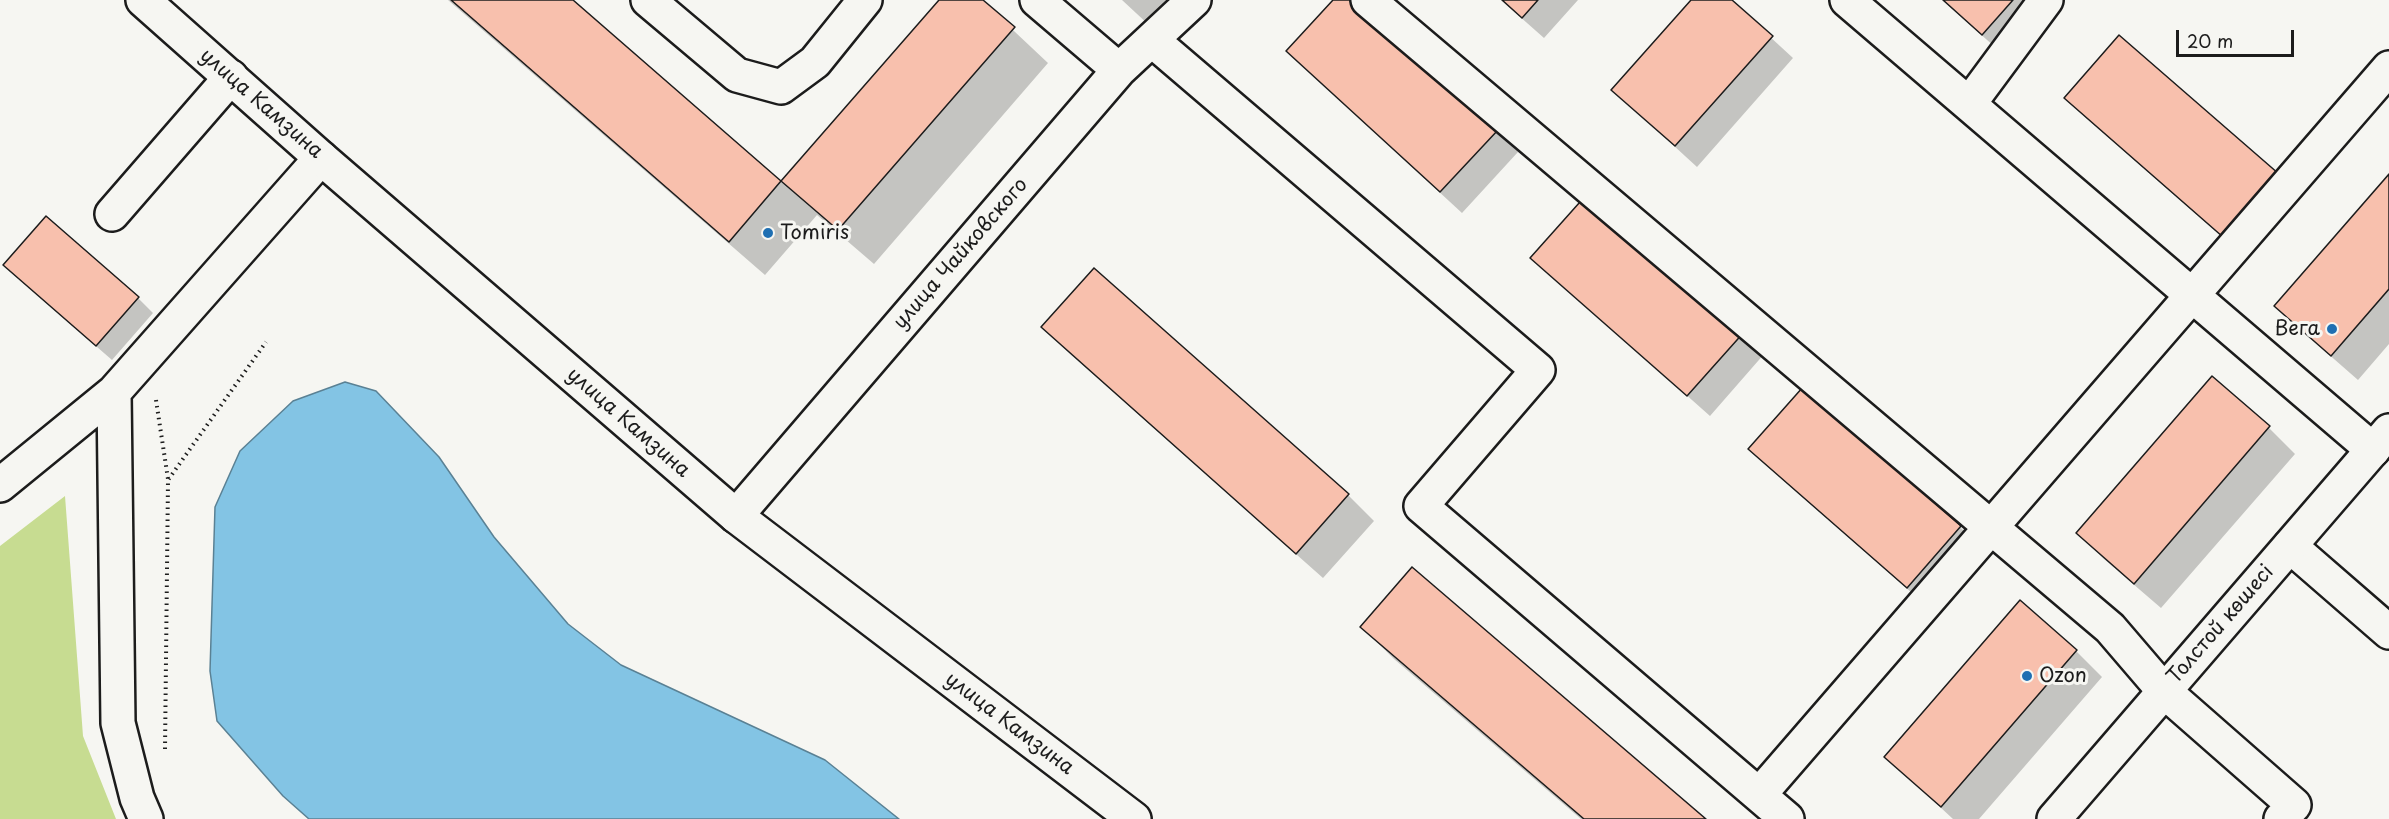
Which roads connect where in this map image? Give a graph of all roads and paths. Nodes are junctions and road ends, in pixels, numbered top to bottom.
1 (143, 0) edge
2 (648, 0) edge
3 (865, 0) edge
4 (1037, 0) edge
5 (1194, 0) edge
6 (1368, 0) edge
7 (1847, 0) edge
8 (2046, 0) edge
9 (1152, 40) junction
10 (2389, 69) edge
11 (1119, 70) junction
12 (231, 77) junction
13 (1969, 104) junction
14 (321, 158) junction
15 (112, 214) dead end
16 (2192, 295) junction
17 (266, 342) dead end
18 (114, 392) junction
19 (2381, 441) edge
20 (0, 485) edge
21 (736, 516) junction
22 (1991, 528) junction
23 (2290, 546) junction
24 (2389, 632) edge
25 (2164, 691) junction
26 (165, 760) dead end
27 (1759, 795) junction
28 (146, 819) edge
29 (1134, 819) edge
30 (1787, 819) edge
31 (2054, 819) edge
32 (2281, 819) edge

1 - 12 main road, улица Камзина
2 - 3 main road
4 - 11 main road
5 - 9 main road, улица Чайковского
6 - 22 main road
7 - 13 main road
8 - 13 main road
9 - 11 main road, улица Чайковского
9 - 27 main road
10 - 16 main road
11 - 21 main road, улица Чайковского
12 - 14 main road, улица Камзина
12 - 15 main road
13 - 16 main road
14 - 18 main road
14 - 21 main road, улица Камзина
16 - 19 main road
16 - 22 main road
17 - 26 path
18 - 20 main road
18 - 28 main road
19 - 23 main road, Толстой көшесі
21 - 29 main road, улица Камзина
22 - 25 main road
22 - 27 main road
23 - 24 main road
23 - 25 main road, Толстой көшесі
25 - 31 main road, Толстой көшесі
25 - 32 main road
27 - 30 main road

